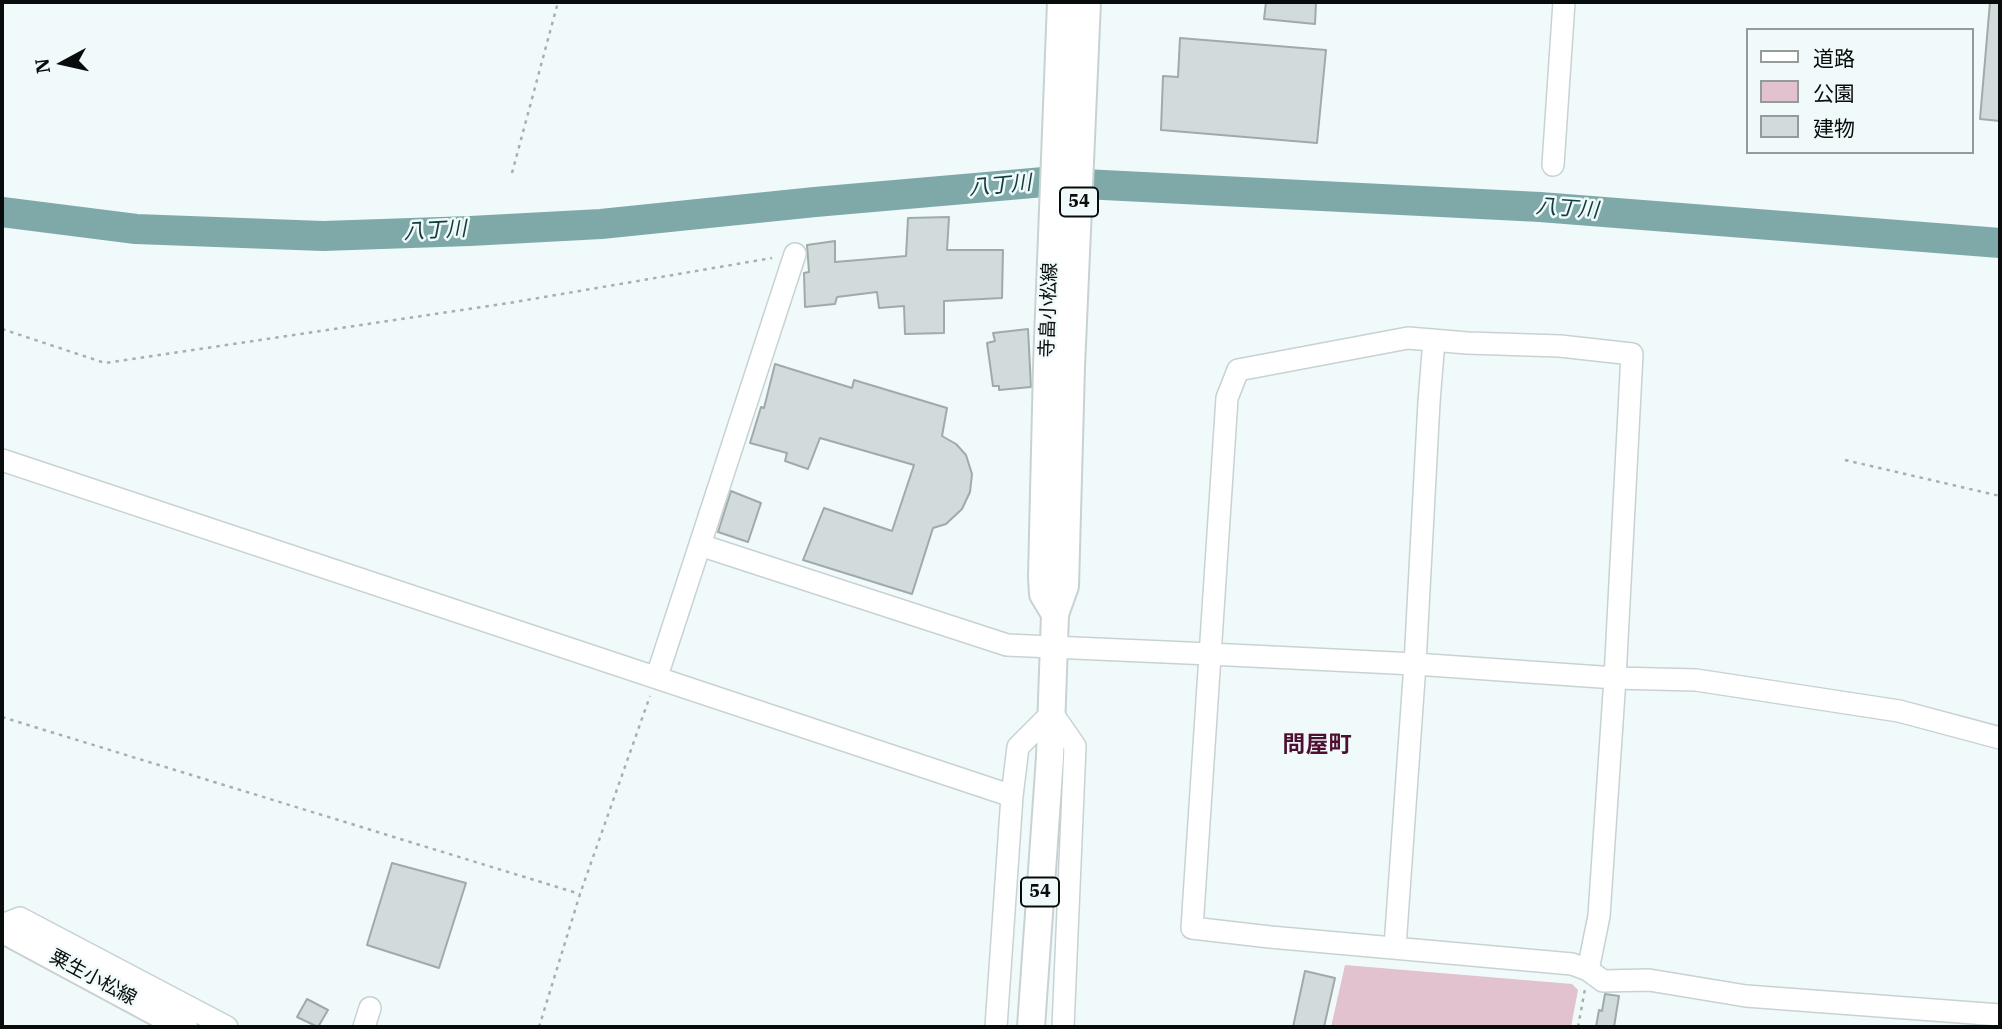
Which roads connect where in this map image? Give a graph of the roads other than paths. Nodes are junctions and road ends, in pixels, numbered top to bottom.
1 (1060, 2) edge
2 (1087, 2) edge
3 (1564, 2) edge
4 (1553, 165) dead end
5 (795, 254) road end
6 (1434, 340) junction
7 (1059, 367) junction
8 (2, 460) edge
9 (700, 545) junction
10 (1055, 646) junction
11 (1210, 654) junction
12 (1415, 664) junction
13 (657, 677) junction
14 (1615, 678) junction
15 (1052, 713) junction
16 (2000, 738) edge
17 (1012, 796) junction
18 (2, 927) edge
19 (1395, 947) junction
20 (1588, 970) junction
21 (2000, 1016) edge
22 (184, 1027) edge
23 (227, 1027) edge
24 (996, 1027) edge
25 (1031, 1027) edge
26 (1063, 1027) edge

1 - 7 main road, 寺畠小松線 / 54
2 - 7 main road, 寺畠小松線 / 54
3 - 4 street
5 - 9 street
6 - 11 street
6 - 12 street
6 - 14 street
7 - 10 main road, 寺畠小松線 / 54
8 - 13 street
9 - 10 street
9 - 13 street
10 - 11 street
10 - 15 main road, 寺畠小松線 / 54
11 - 12 street
11 - 19 street
12 - 14 street
12 - 19 street
13 - 17 street
14 - 16 street
14 - 20 street
15 - 17 street
15 - 25 main road, 寺畠小松線 / 54
15 - 26 street
17 - 24 street
18 - 22 main road, 粟生小松線
18 - 23 street
19 - 20 street
20 - 21 street

